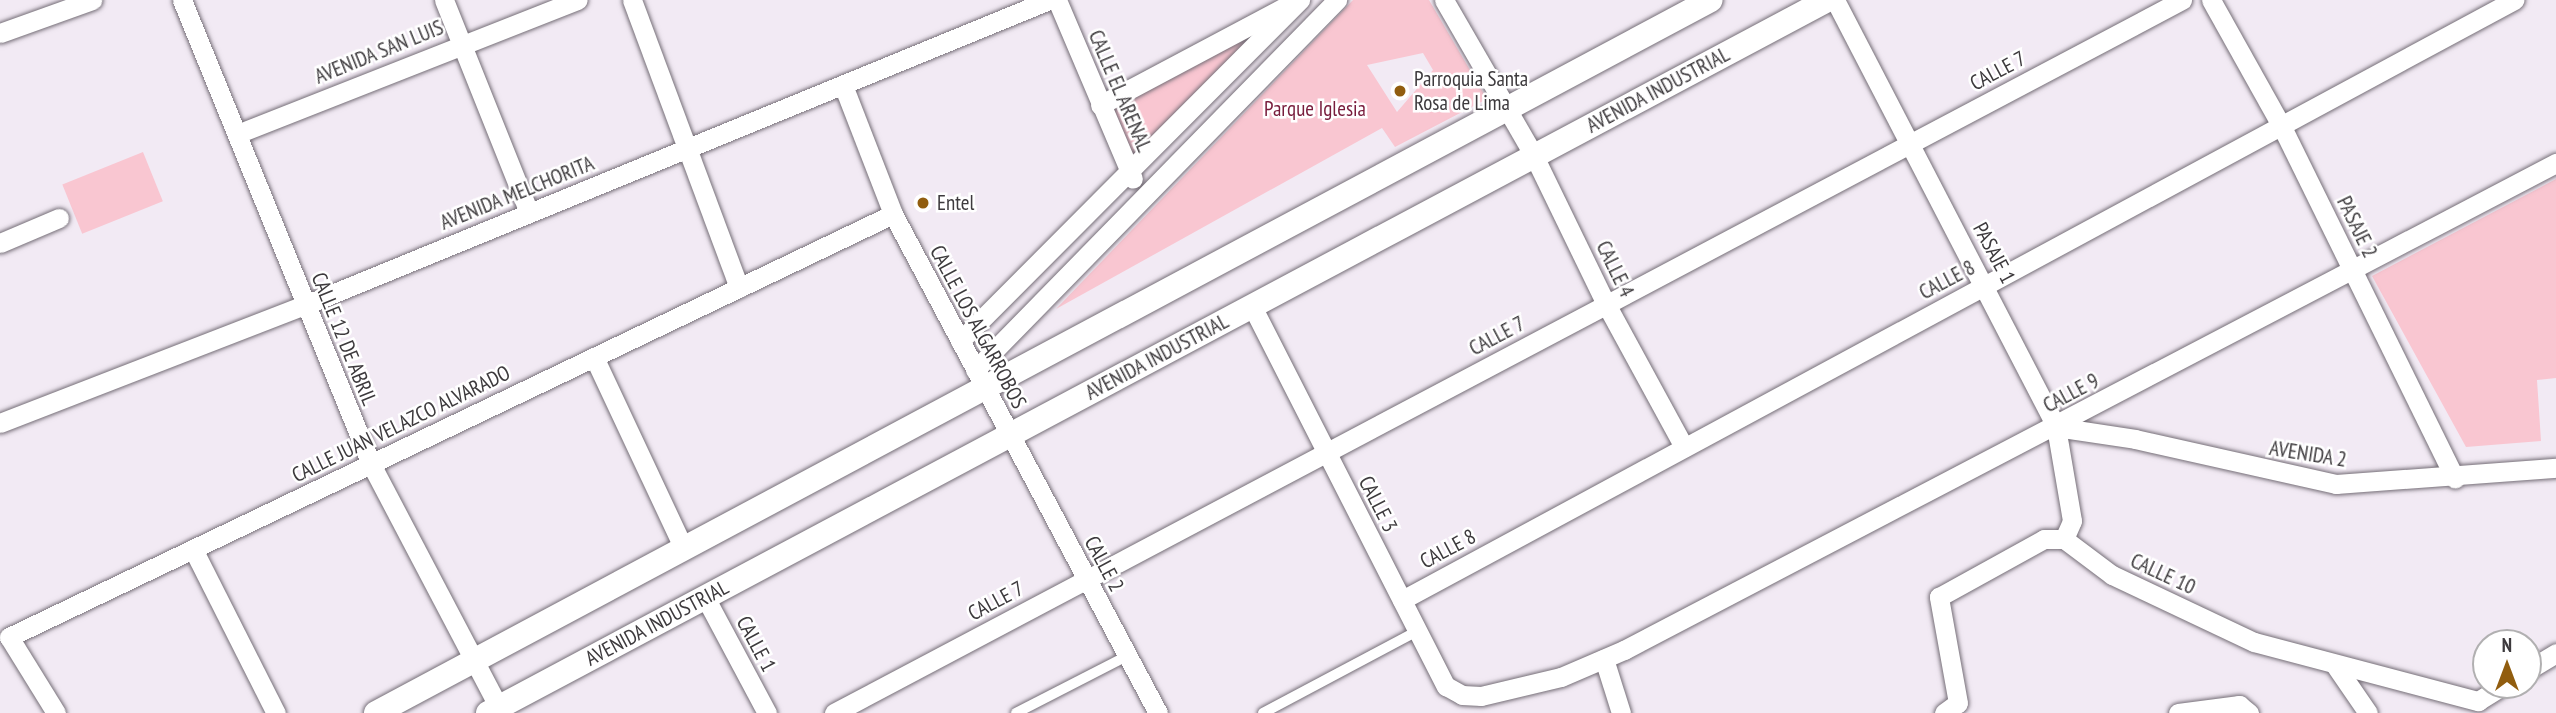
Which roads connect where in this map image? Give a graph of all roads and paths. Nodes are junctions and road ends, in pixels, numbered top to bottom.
1 (92, 0) edge
2 (182, 0) edge
3 (444, 0) edge
4 (578, 0) edge
5 (632, 0) edge
6 (1049, 0) edge
7 (1057, 0) edge
8 (1298, 0) edge
9 (1337, 0) edge
10 (1444, 0) edge
11 (1711, 0) edge
12 (1827, 0) edge
13 (1835, 0) edge
14 (2182, 0) edge
15 (2211, 0) edge
16 (2514, 0) edge
17 (0, 33) edge
18 (461, 44) junction
19 (842, 85) junction
20 (1100, 106) junction
21 (1507, 109) junction
22 (2281, 125) junction
23 (237, 134) junction
24 (1910, 144) junction
25 (687, 149) junction
26 (1534, 156) junction
27 (2556, 163) edge
28 (1129, 171) junction
29 (1143, 199) junction
30 (529, 212) junction
31 (893, 215) junction
32 (59, 218) dead end
33 (0, 243) edge
34 (2353, 271) junction
35 (1985, 285) junction
36 (739, 288) junction
37 (1606, 304) junction
38 (304, 305) junction
39 (1252, 306) junction
40 (960, 341) junction
41 (594, 357) junction
42 (980, 379) junction
43 (0, 423) edge
44 (2056, 427) junction
45 (1010, 435) junction
46 (1684, 447) junction
47 (1326, 453) junction
48 (371, 464) junction
49 (2556, 468) edge
50 (2455, 478) junction
51 (2064, 539) junction
52 (684, 549) junction
53 (193, 550) junction
54 (1086, 579) junction
55 (705, 597) junction
56 (1402, 600) junction
57 (1417, 631) junction
58 (1126, 656) junction
59 (1604, 659) junction
60 (475, 660) junction
61 (2334, 665) junction
62 (2481, 707) edge
63 (496, 711) edge
64 (56, 713) edge
65 (276, 713) edge
66 (376, 713) edge
67 (767, 713) edge
68 (834, 713) edge
69 (1016, 713) edge
70 (1158, 713) edge
71 (1263, 713) edge
72 (1621, 713) edge
73 (1944, 713) edge
74 (2178, 713) edge
75 (2249, 713) edge
76 (2368, 713) edge

1 - 17 street
2 - 23 street, CALLE 12 DE ABRIL
3 - 18 street
4 - 18 street, AVENIDA SAN LUIS
5 - 25 street
6 - 19 street, AVENIDA MELCHORITA
7 - 20 street, CALLE EL ARENAL
8 - 20 street
8 - 28 street
9 - 29 street
10 - 21 street, CALLE 4
11 - 21 street
12 - 26 street, AVENIDA INDUSTRIAL
13 - 24 street, PASAJE 1
14 - 24 street, CALLE 7
15 - 22 street, PASAJE 2
16 - 22 street, CALLE 8
18 - 23 street, AVENIDA SAN LUIS
18 - 30 street
19 - 25 street, AVENIDA MELCHORITA
19 - 31 street, CALLE LOS ALGARROBOS
20 - 28 street, CALLE EL ARENAL
21 - 26 street, CALLE 4
21 - 42 street
22 - 34 street, PASAJE 2
22 - 35 street, CALLE 8
23 - 38 street, CALLE 12 DE ABRIL
24 - 35 street, PASAJE 1
24 - 37 street, CALLE 7
25 - 30 street, AVENIDA MELCHORITA
25 - 36 street
26 - 37 street, CALLE 4
26 - 39 street, AVENIDA INDUSTRIAL
27 - 34 street, CALLE 9
28 - 29 street, CALLE EL ARENAL
28 - 40 street
29 - 42 street
30 - 38 street, AVENIDA MELCHORITA
31 - 36 street, CALLE JUAN VELAZCO ALVARADO
31 - 40 street, CALLE LOS ALGARROBOS
32 - 33 street
34 - 44 street, CALLE 9
34 - 50 street, PASAJE 2
35 - 44 street, PASAJE 1
35 - 46 street, CALLE 8
36 - 41 street, CALLE JUAN VELAZCO ALVARADO
37 - 46 street, CALLE 4
37 - 47 street, CALLE 7
38 - 43 street, AVENIDA MELCHORITA
38 - 48 street, CALLE 12 DE ABRIL
39 - 45 street, AVENIDA INDUSTRIAL
39 - 47 street, CALLE 3
40 - 42 street, CALLE LOS ALGARROBOS
41 - 48 street, CALLE JUAN VELAZCO ALVARADO
41 - 52 street
42 - 45 street, CALLE LOS ALGARROBOS
42 - 52 street
44 - 50 street, AVENIDA 2
44 - 51 street, PASAJE 1
44 - 59 street, CALLE 9
45 - 54 street, CALLE 2
45 - 55 street, AVENIDA INDUSTRIAL
46 - 56 street, CALLE 8
47 - 54 street, CALLE 7
47 - 56 street, CALLE 3
48 - 53 street, CALLE JUAN VELAZCO ALVARADO
48 - 60 street, CALLE 12 DE ABRIL
49 - 50 street, AVENIDA 2
51 - 61 street, CALLE 10
51 - 73 street
52 - 60 street
53 - 64 street, CALLE JUAN VELAZCO ALVARADO
53 - 65 street
54 - 58 street, CALLE 2
54 - 68 street, CALLE 7
55 - 63 street, AVENIDA INDUSTRIAL
55 - 67 street, CALLE 1
56 - 57 street, CALLE 3
57 - 59 street, CALLE 3
57 - 71 lane
58 - 69 lane
58 - 70 street, CALLE 2
59 - 72 street
60 - 63 street, CALLE 12 DE ABRIL
60 - 66 street
61 - 62 street, CALLE 10
61 - 76 street
74 - 75 street

